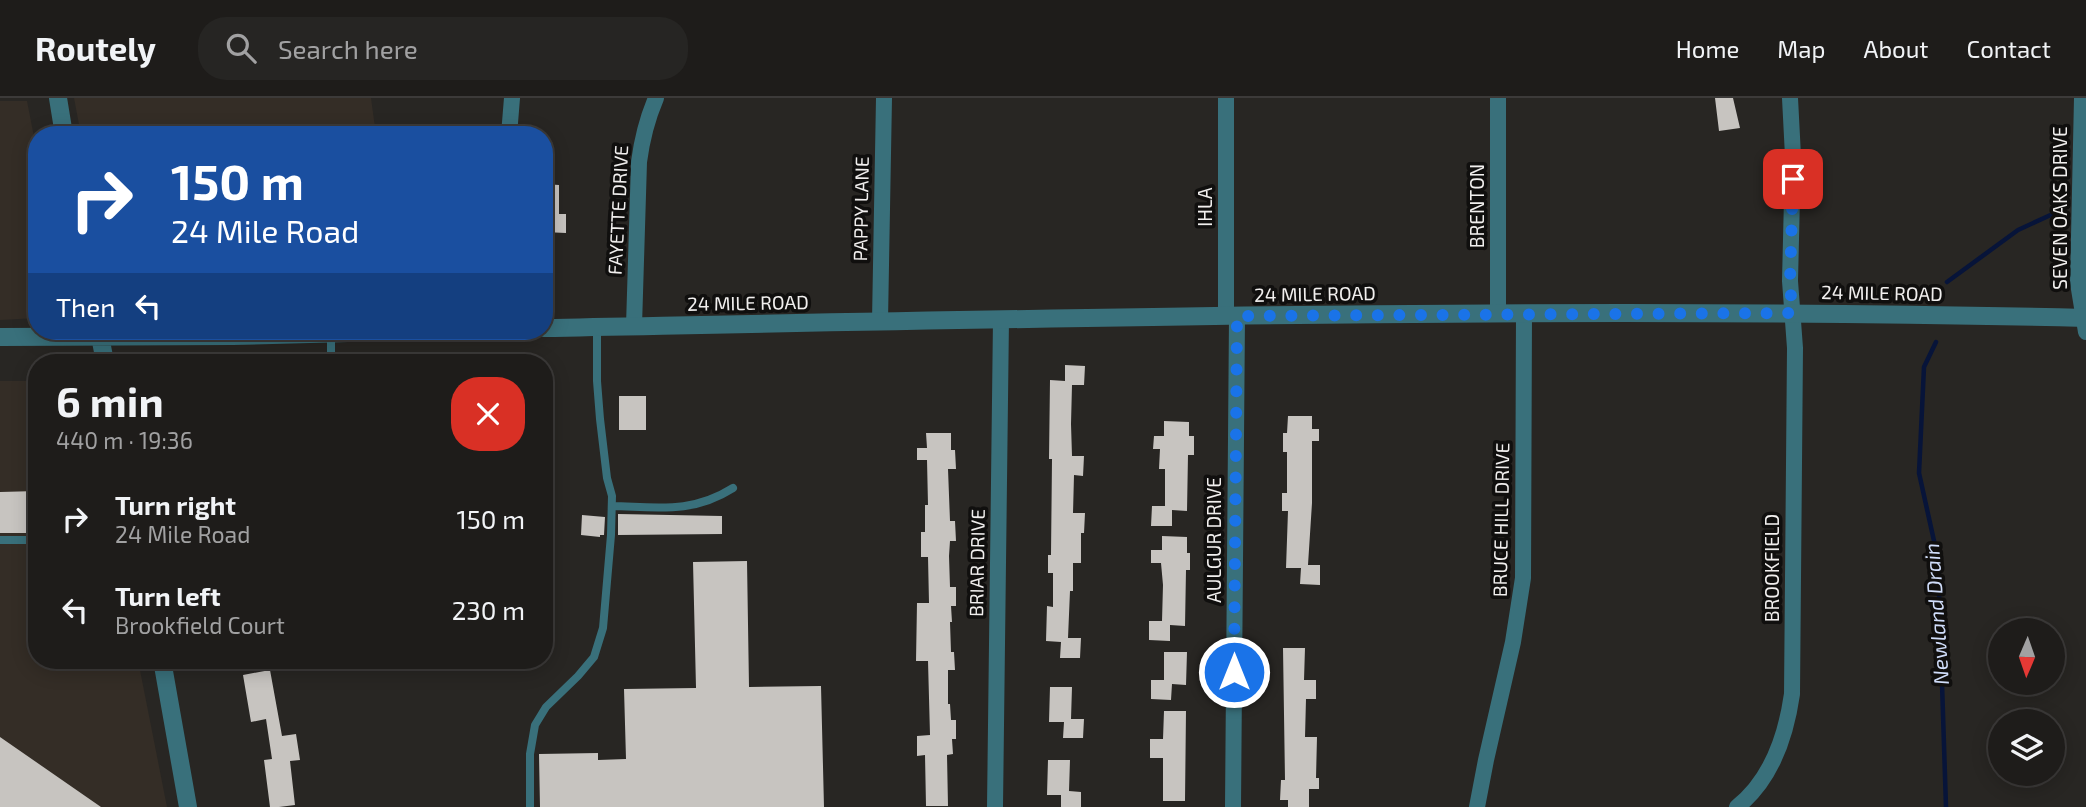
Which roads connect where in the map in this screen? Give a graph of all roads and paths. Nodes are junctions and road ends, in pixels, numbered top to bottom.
1 (58, 98) edge
2 (512, 98) edge
3 (656, 98) edge
4 (884, 98) edge
5 (1226, 98) edge
6 (1498, 98) edge
7 (1790, 98) edge
8 (2082, 98) edge
9 (63, 126) edge
10 (510, 126) edge
11 (1498, 313) junction
12 (1524, 313) junction
13 (1792, 313) junction
14 (1232, 316) junction
15 (1001, 319) junction
16 (880, 321) junction
17 (2085, 322) edge
18 (634, 326) junction
19 (597, 327) junction
20 (553, 328) edge
21 (28, 336) edge
22 (0, 337) edge
23 (733, 488) dead end
24 (612, 506) junction
25 (0, 540) edge
26 (28, 540) edge
27 (164, 669) edge
28 (1755, 801) edge
29 (188, 807) edge
30 (530, 807) edge
31 (995, 807) edge
32 (1233, 807) edge
33 (1477, 807) edge
34 (1737, 807) edge

1 - 9 street
2 - 10 street
3 - 18 street, FAYETTE DRIVE
4 - 16 street, PAPPY LANE
5 - 14 street, IHLA
6 - 11 street, BRENTON
7 - 13 street, BROOKFIELD
8 - 17 street, SEVEN OAKS DRIVE
11 - 12 street, 24 MILE ROAD
11 - 14 street, 24 MILE ROAD
12 - 13 street, 24 MILE ROAD
12 - 33 street, BRUCE HILL DRIVE
13 - 17 street, 24 MILE ROAD
13 - 28 street, BROOKFIELD
14 - 15 street, 24 MILE ROAD
14 - 32 street, AULGUR DRIVE
15 - 16 street, 24 MILE ROAD
15 - 31 street, BRIAR DRIVE
16 - 18 street, 24 MILE ROAD
18 - 19 street, 24 MILE ROAD
19 - 20 street, 24 MILE ROAD
19 - 24 lane
21 - 22 street
23 - 24 lane
24 - 30 lane
25 - 26 lane
27 - 29 street
28 - 34 street, BROOKFIELD

